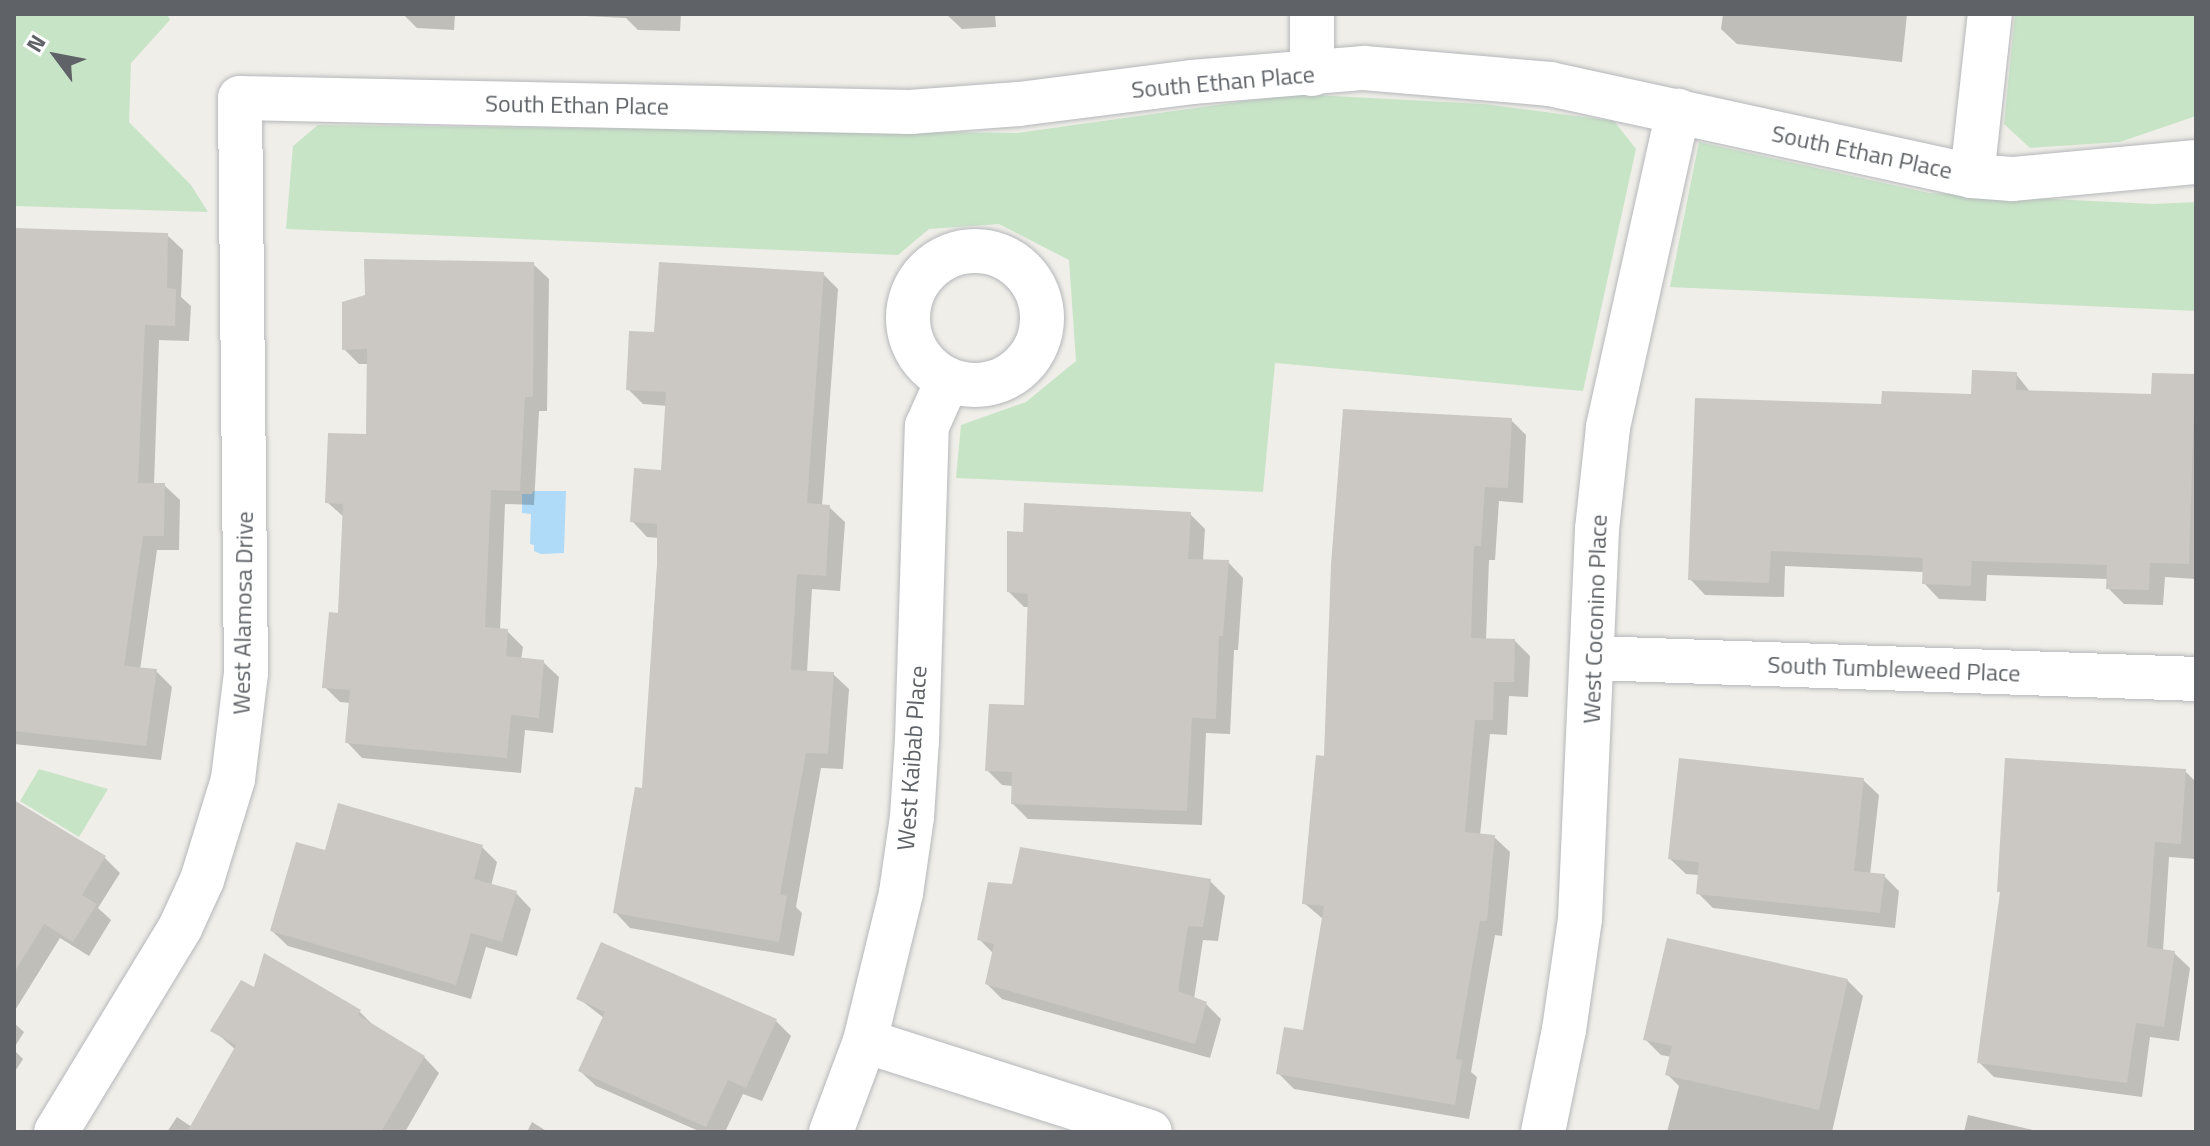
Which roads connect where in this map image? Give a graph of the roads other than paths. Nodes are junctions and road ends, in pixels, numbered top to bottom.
1 (1312, 14) edge
2 (1990, 14) edge
3 (1312, 74) junction
4 (240, 98) joint
5 (1678, 111) junction
6 (2196, 162) edge
7 (1972, 176) junction
8 (948, 379) dead end
9 (1593, 658) junction
10 (2196, 679) edge
11 (865, 1041) junction
12 (56, 1132) edge
13 (831, 1132) edge
14 (1150, 1132) edge
15 (1543, 1132) edge

1 - 3 street
2 - 7 street
3 - 4 street, South Ethan Place
3 - 5 street, South Ethan Place
4 - 12 street, West Alamosa Drive
5 - 7 street, South Ethan Place
5 - 9 street, West Coconino Place
6 - 7 street, South Ethan Place
8 - 11 street, West Kaibab Place
9 - 10 street, South Tumbleweed Place
9 - 15 street, West Coconino Place
11 - 13 street, West Kaibab Place
11 - 14 street

